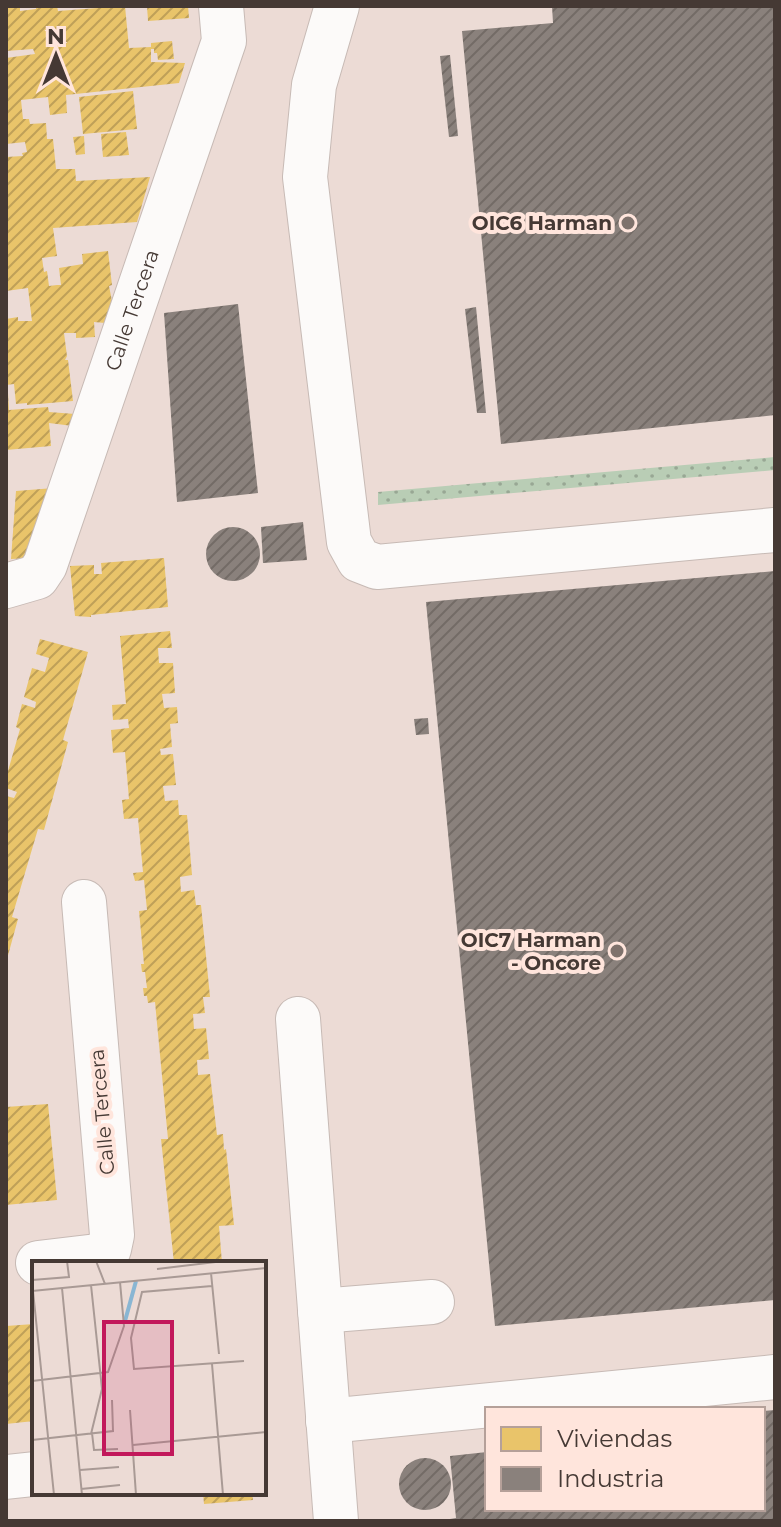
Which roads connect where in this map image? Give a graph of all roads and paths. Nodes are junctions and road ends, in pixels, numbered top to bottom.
1 (337, 6) edge
2 (222, 24) edge
3 (775, 530) edge
4 (22, 581) edge
5 (84, 902) dead end
6 (298, 1019) dead end
7 (53, 1261) edge
8 (32, 1264) edge
9 (6, 1267) edge
10 (432, 1302) dead end
11 (320, 1311) junction
12 (775, 1377) edge
13 (328, 1421) junction
14 (32, 1474) edge
15 (6, 1477) edge
16 (336, 1521) edge

1 - 3 street
2 - 4 street, Calle Tercera
5 - 7 street, Calle Tercera
6 - 11 street
8 - 9 street, Calle Tercera
10 - 11 street
11 - 13 street
12 - 13 street
13 - 16 street
14 - 15 street

